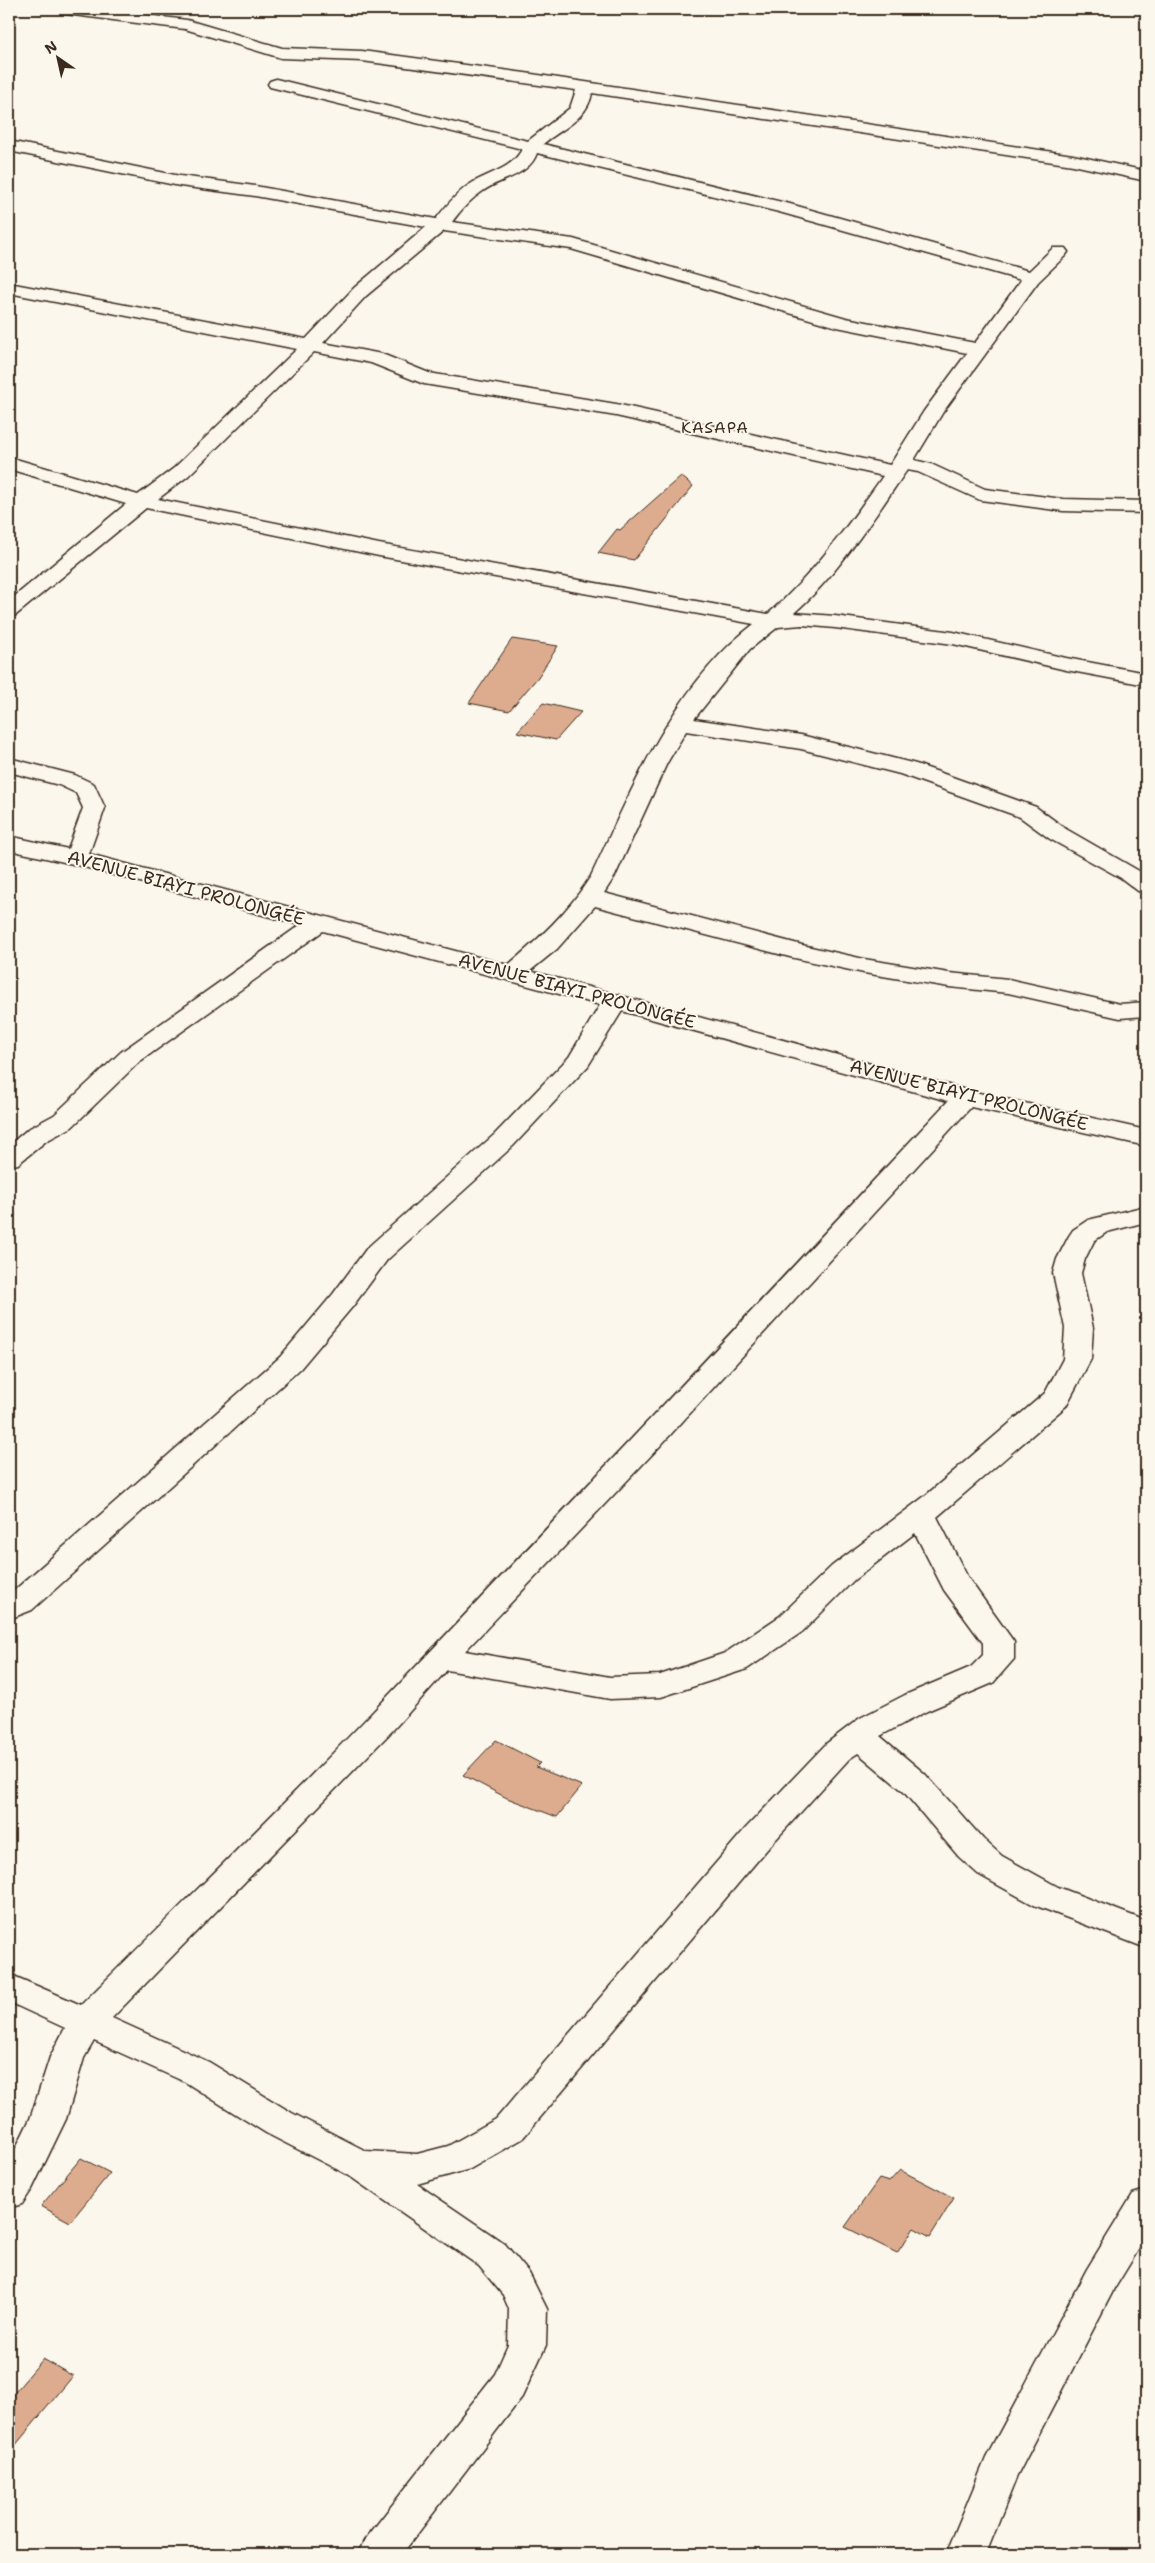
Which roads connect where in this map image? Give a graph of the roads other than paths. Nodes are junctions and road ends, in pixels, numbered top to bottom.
1 (66, 9) edge
2 (276, 84) dead end
3 (585, 87) junction
4 (9, 146) edge
5 (530, 147) junction
6 (1146, 176) edge
7 (441, 224) junction
8 (1059, 252) dead end
9 (1032, 278) junction
10 (9, 288) edge
11 (310, 346) junction
12 (981, 350) junction
13 (9, 463) edge
14 (898, 468) junction
15 (141, 502) junction
16 (1146, 507) edge
17 (9, 611) edge
18 (772, 622) junction
19 (1146, 680) edge
20 (680, 723) junction
21 (9, 765) edge
22 (9, 843) edge
23 (76, 858) junction
24 (1146, 886) edge
25 (590, 897) junction
26 (320, 922) junction
27 (514, 973) junction
28 (615, 1000) junction
29 (1146, 1009) edge
30 (965, 1098) junction
31 (1146, 1138) edge
32 (9, 1158) edge
33 (1146, 1214) edge
34 (921, 1514) junction
35 (9, 1608) edge
36 (440, 1658) junction
37 (857, 1737) junction
38 (1146, 1935) edge
39 (9, 1987) edge
40 (86, 2022) junction
41 (361, 2165) junction
42 (9, 2193) edge
43 (1146, 2204) edge
44 (378, 2554) edge
45 (966, 2554) edge

1 - 3 street
2 - 5 street
3 - 5 street
3 - 6 street
4 - 7 street
5 - 7 street
5 - 9 street
7 - 11 street
7 - 12 street
8 - 9 street
9 - 12 street
10 - 11 street
11 - 14 street
11 - 15 street
12 - 14 street
13 - 15 street
14 - 16 street
14 - 18 street
15 - 17 street
15 - 18 street
18 - 19 street
18 - 20 street
20 - 24 street
20 - 25 street
21 - 23 street
22 - 23 street, AVENUE BIAYI PROLONGÉE
23 - 26 street, AVENUE BIAYI PROLONGÉE
25 - 27 street
25 - 29 street
26 - 27 street, AVENUE BIAYI PROLONGÉE
26 - 32 street
27 - 28 street, AVENUE BIAYI PROLONGÉE
28 - 30 street, AVENUE BIAYI PROLONGÉE
28 - 35 street
30 - 31 street, AVENUE BIAYI PROLONGÉE
30 - 36 street
33 - 34 street
34 - 36 street
34 - 37 street
36 - 40 street
37 - 38 street
37 - 41 street
39 - 40 street
40 - 41 street
40 - 42 street
41 - 44 street
43 - 45 street

